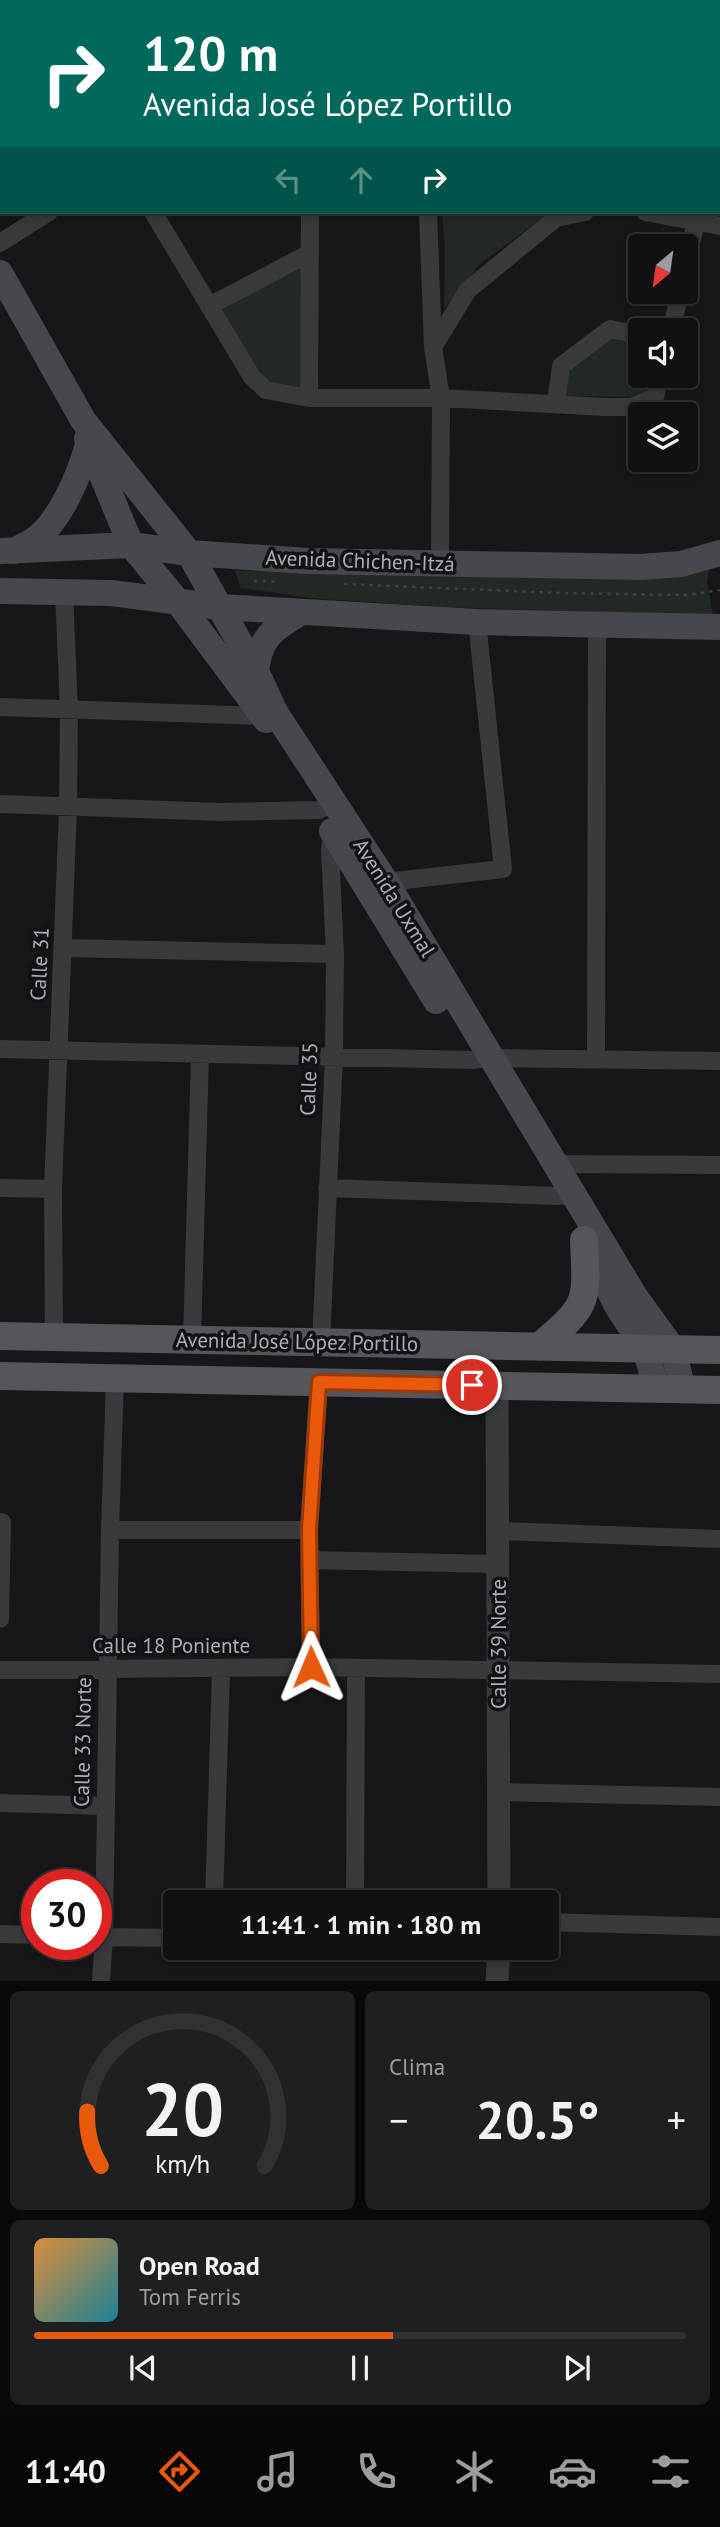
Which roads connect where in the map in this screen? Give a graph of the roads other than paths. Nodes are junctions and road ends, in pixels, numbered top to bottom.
1 (46, 214) edge
2 (154, 214) edge
3 (296, 214) edge
4 (310, 214) edge
5 (428, 214) edge
6 (575, 214) edge
7 (655, 214) edge
8 (696, 222) junction
9 (720, 226) edge
10 (693, 234) edge
11 (309, 235) junction
12 (0, 243) edge
13 (310, 253) junction
14 (0, 273) edge
15 (209, 306) junction
16 (628, 333) edge
17 (433, 347) junction
18 (657, 388) edge
19 (309, 398) junction
20 (441, 398) junction
21 (556, 403) junction
22 (85, 432) junction
23 (131, 545) junction
24 (7, 552) edge
25 (720, 552) edge
26 (189, 553) junction
27 (440, 564) junction
28 (0, 591) edge
29 (64, 592) junction
30 (178, 602) junction
31 (220, 607) junction
32 (300, 613) junction
33 (477, 622) junction
34 (597, 625) junction
35 (720, 627) edge
36 (256, 671) junction
37 (0, 707) edge
38 (69, 710) junction
39 (269, 714) junction
40 (0, 804) edge
41 (326, 807) junction
42 (68, 808) junction
43 (342, 831) junction
44 (386, 882) junction
45 (64, 948) junction
46 (335, 954) junction
47 (0, 1049) edge
48 (59, 1052) junction
49 (200, 1054) junction
50 (334, 1057) junction
51 (596, 1058) junction
52 (482, 1059) junction
53 (720, 1061) edge
54 (557, 1164) junction
55 (720, 1166) edge
56 (0, 1188) edge
57 (327, 1188) junction
58 (53, 1189) junction
59 (566, 1196) junction
60 (584, 1240) junction
61 (0, 1336) edge
62 (54, 1337) junction
63 (192, 1340) junction
64 (321, 1343) junction
65 (539, 1347) junction
66 (659, 1350) junction
67 (720, 1350) edge
68 (0, 1376) edge
69 (115, 1378) junction
70 (319, 1382) junction
71 (497, 1386) junction
72 (669, 1389) junction
73 (720, 1390) edge
74 (2, 1522) dead end
75 (110, 1530) junction
76 (309, 1530) junction
77 (498, 1531) junction
78 (720, 1539) edge
79 (309, 1560) junction
80 (498, 1564) junction
81 (0, 1619) edge
82 (311, 1667) junction
83 (0, 1670) edge
84 (107, 1670) junction
85 (221, 1670) junction
86 (356, 1670) junction
87 (500, 1671) junction
88 (720, 1674) edge
89 (499, 1791) junction
90 (720, 1797) edge
91 (0, 1803) edge
92 (104, 1806) junction
93 (102, 1869) edge
94 (214, 1890) edge
95 (355, 1890) edge
96 (499, 1890) edge
97 (559, 1922) edge
98 (720, 1927) edge
99 (0, 1934) edge
100 (21, 1935) edge
101 (112, 1937) edge
102 (163, 1938) edge
103 (101, 1960) edge
104 (499, 1960) edge
105 (101, 1981) edge
106 (498, 1981) edge

1 - 12 street
2 - 15 street
3 - 11 street
4 - 11 street
5 - 17 street
6 - 17 street
7 - 8 street
8 - 9 street
8 - 10 street
11 - 13 street
13 - 15 street
13 - 19 street
14 - 22 main road, Avenida Uxmal
15 - 19 street
16 - 21 street
17 - 20 street
18 - 21 street
19 - 20 street
20 - 21 street
20 - 27 street
22 - 23 main road, Avenida Uxmal
22 - 24 main road
22 - 26 main road, Avenida Uxmal
23 - 24 main road, Avenida Chichen-Itzá
23 - 26 main road, Avenida Chichen-Itzá
23 - 30 main road, Avenida Uxmal
25 - 27 main road, Avenida Chichen-Itzá
26 - 27 main road, Avenida Chichen-Itzá
26 - 31 main road, Avenida Uxmal
28 - 29 main road
29 - 30 main road
29 - 38 street, Calle 31
30 - 31 main road
30 - 39 main road, Avenida Uxmal
31 - 32 main road
31 - 36 main road, Avenida Uxmal
32 - 33 main road
32 - 36 main road
33 - 34 main road
33 - 44 street
34 - 35 main road
34 - 51 street
36 - 39 main road, Avenida Uxmal
37 - 38 street
38 - 39 street
38 - 42 street, Calle 31
39 - 41 main road, Avenida Uxmal
40 - 42 street
41 - 42 street
41 - 43 main road, Avenida Uxmal
42 - 45 street, Calle 31
43 - 44 main road, Avenida Uxmal
43 - 46 street, Calle 35
43 - 52 main road, Avenida Uxmal
44 - 52 main road, Avenida Uxmal
45 - 46 street
45 - 48 street, Calle 31
46 - 50 street, Calle 35
47 - 48 street
48 - 49 street
48 - 58 street, Calle 31
49 - 50 street
49 - 63 street
50 - 52 street
50 - 57 street, Calle 35
51 - 52 street
51 - 53 street
52 - 54 main road, Avenida Uxmal
52 - 59 main road, Avenida Uxmal
54 - 55 street
54 - 59 main road, Avenida Uxmal
56 - 58 street
57 - 59 street
57 - 64 street, Calle 35
58 - 62 street, Calle 31
59 - 60 main road, Avenida Uxmal
59 - 66 main road, Avenida Uxmal
60 - 65 main road
60 - 66 main road, Avenida Uxmal
61 - 62 main road, Avenida José López Portillo
62 - 63 main road, Avenida José López Portillo
63 - 64 main road, Avenida José López Portillo
64 - 65 main road, Avenida José López Portillo
65 - 66 main road, Avenida José López Portillo
66 - 67 main road, Avenida José López Portillo
66 - 72 main road, Avenida Uxmal
68 - 69 main road, Avenida José López Portillo
69 - 70 main road, Avenida José López Portillo
69 - 75 street, Calle 33 Norte
70 - 71 main road, Avenida José López Portillo
70 - 76 street
71 - 72 main road, Avenida José López Portillo
71 - 77 street, Calle 39 Norte
72 - 73 main road, Avenida José López Portillo
74 - 81 street
75 - 76 street
75 - 84 street, Calle 33 Norte
76 - 79 street
77 - 78 street
77 - 80 street, Calle 39 Norte
79 - 80 street
79 - 82 street
80 - 87 street, Calle 39 Norte
82 - 85 street, Calle 18 Poniente
82 - 86 street, Calle 18 Poniente
83 - 84 street, Calle 18 Poniente
84 - 85 street, Calle 18 Poniente
84 - 92 street, Calle 33 Norte
85 - 94 street
86 - 87 street, Calle 18 Poniente
86 - 95 street
87 - 88 street, Calle 18 Poniente
87 - 89 street, Calle 39 Norte
89 - 90 street
89 - 96 street, Calle 39 Norte
91 - 92 street
92 - 93 street, Calle 33 Norte
97 - 98 street
99 - 100 street
101 - 102 street
103 - 105 street, Calle 33 Norte
104 - 106 street

